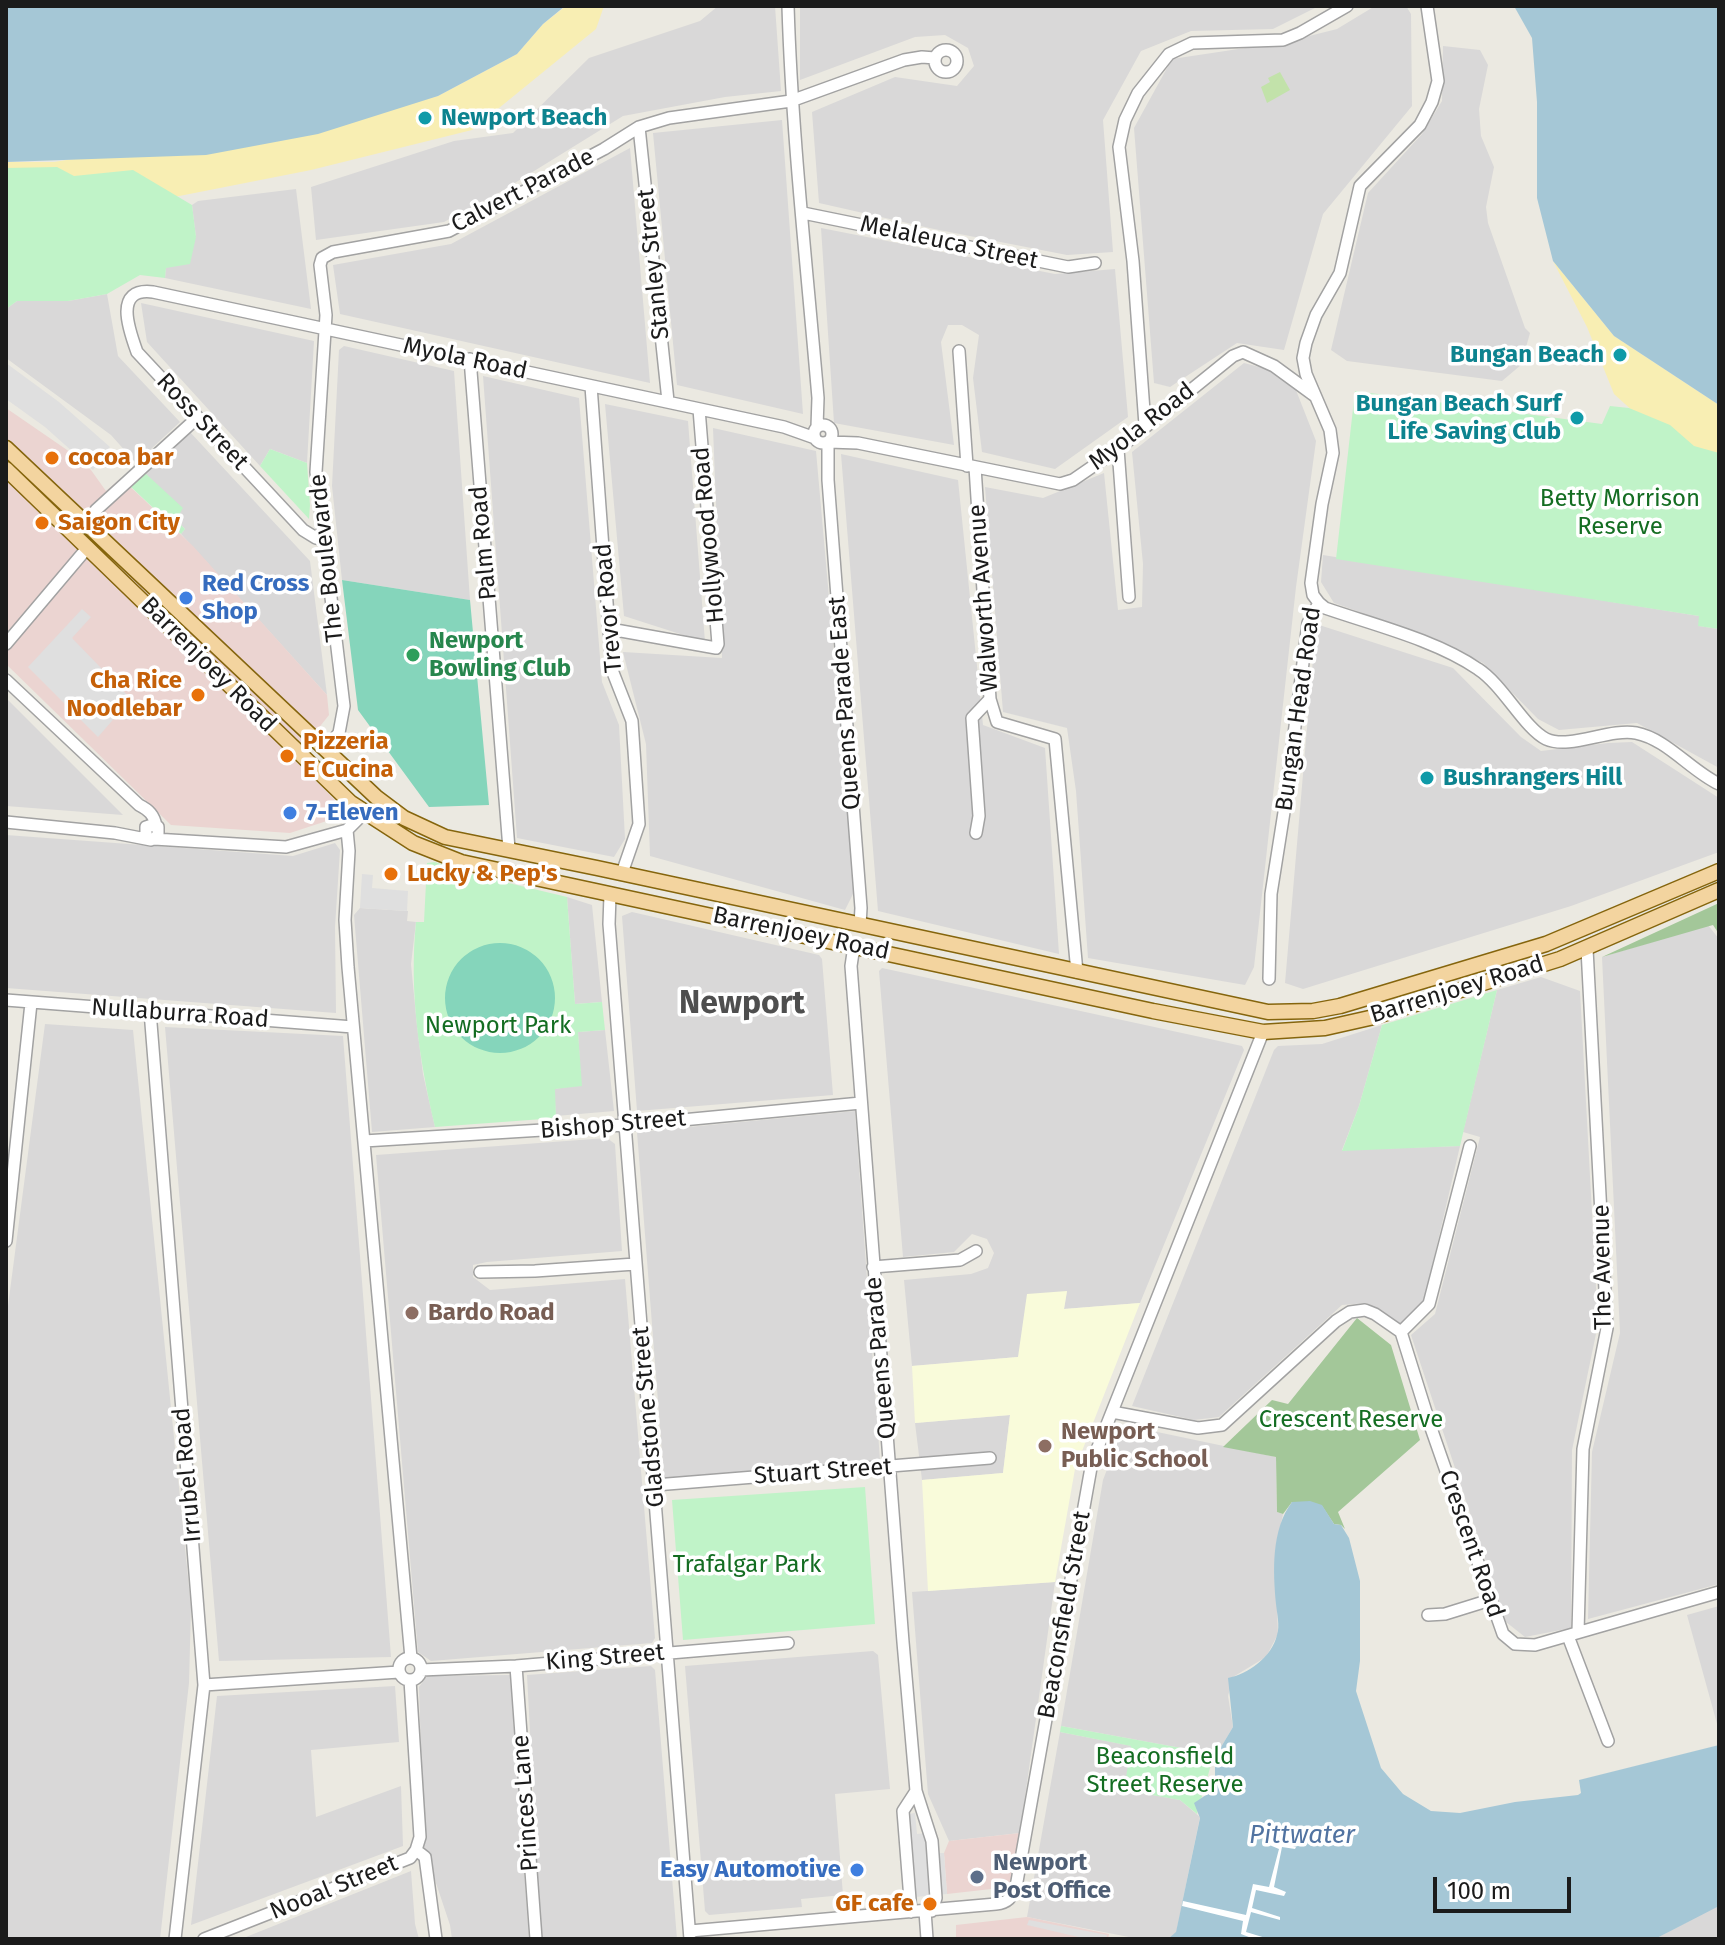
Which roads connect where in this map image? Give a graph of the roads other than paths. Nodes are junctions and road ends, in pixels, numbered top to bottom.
1 (788, 6) edge
2 (1347, 6) edge
3 (1427, 6) edge
4 (935, 58) dead end
5 (791, 101) junction
6 (639, 127) junction
7 (803, 213) junction
8 (1095, 263) dead end
9 (147, 291) joint
10 (324, 329) junction
11 (959, 351) dead end
12 (470, 359) junction
13 (591, 386) junction
14 (1316, 396) junction
15 (668, 401) junction
16 (699, 409) junction
17 (197, 418) junction
18 (1145, 425) junction
19 (823, 435) junction
20 (6, 448) edge
21 (1118, 449) junction
22 (971, 466) junction
23 (6, 469) edge
24 (90, 527) junction
25 (323, 539) junction
26 (88, 547) junction
27 (1129, 597) dead end
28 (1319, 603) junction
29 (610, 629) junction
30 (6, 644) edge
31 (6, 680) edge
32 (990, 699) junction
33 (325, 749) junction
34 (294, 750) junction
35 (323, 777) junction
36 (1719, 784) edge
37 (376, 797) junction
38 (364, 813) junction
39 (6, 822) edge
40 (347, 830) junction
41 (151, 831) junction
42 (976, 833) dead end
43 (509, 849) junction
44 (505, 870) junction
45 (1719, 871) edge
46 (622, 873) junction
47 (1719, 890) edge
48 (610, 895) junction
49 (860, 925) junction
50 (854, 946) junction
51 (1587, 949) junction
52 (1077, 972) junction
53 (1269, 979) dead end
54 (6, 1000) edge
55 (31, 1003) junction
56 (150, 1011) junction
57 (1268, 1012) junction
58 (353, 1027) junction
59 (1263, 1032) junction
60 (861, 1103) junction
61 (626, 1124) junction
62 (364, 1141) junction
63 (1470, 1146) dead end
64 (7, 1216) edge
65 (6, 1241) edge
66 (976, 1251) dead end
67 (635, 1264) junction
68 (873, 1267) junction
69 (480, 1272) dead end
70 (1401, 1332) junction
71 (1112, 1412) junction
72 (990, 1458) dead end
73 (891, 1467) junction
74 (655, 1485) junction
75 (1719, 1592) edge
76 (1490, 1600) junction
77 (1428, 1615) dead end
78 (1573, 1634) junction
79 (788, 1643) dead end
80 (668, 1653) junction
81 (411, 1658) junction
82 (516, 1666) junction
83 (421, 1670) junction
84 (399, 1672) junction
85 (410, 1680) junction
86 (204, 1685) junction
87 (1608, 1741) dead end
88 (916, 1791) junction
89 (416, 1850) junction
90 (928, 1911) junction
91 (911, 1912) junction
92 (690, 1935) edge
93 (175, 1939) edge
94 (204, 1939) edge
95 (436, 1939) edge
96 (536, 1939) edge
97 (927, 1939) edge

1 - 5 street, Queens Parade East
2 - 18 street
3 - 14 street, Bungan Head Road
4 - 5 street, Calvert Parade
5 - 6 street, Calvert Parade
5 - 7 street, Queens Parade East
6 - 10 street, Calvert Parade
6 - 15 street, Stanley Street
7 - 8 street, Melaleuca Street
7 - 19 street, Queens Parade East
9 - 10 street, Myola Road
9 - 17 street, Ross Street
10 - 12 street, Myola Road
10 - 25 street, The Boulevarde
11 - 22 street, Walworth Avenue
12 - 13 street, Myola Road
12 - 43 street, Palm Road
13 - 15 street, Myola Road
13 - 29 street, Trevor Road
14 - 18 street, Myola Road
14 - 28 street, Bungan Head Road
15 - 16 street, Myola Road
16 - 19 street, Myola Road
16 - 29 street, Hollywood Road
17 - 24 street
17 - 25 street, Ross Street
18 - 21 street, Myola Road
19 - 22 street, Myola Road
19 - 49 street, Queens Parade East
20 - 24 main road, Barrenjoey Road
21 - 22 street, Myola Road
21 - 27 street
22 - 32 street, Walworth Avenue
23 - 26 main road, Barrenjoey Road
24 - 33 main road, Barrenjoey Road
25 - 33 street, The Boulevarde
26 - 30 street
26 - 34 main road, Barrenjoey Road
28 - 36 street
28 - 53 street, Bungan Head Road
29 - 46 street, Trevor Road
31 - 41 street
32 - 42 street
32 - 52 street, Walworth Avenue
33 - 34 main road
33 - 35 main road
33 - 37 main road, Barrenjoey Road
34 - 35 main road, Barrenjoey Road
35 - 38 main road, Barrenjoey Road
37 - 38 main road
37 - 43 main road, Barrenjoey Road
38 - 40 street
38 - 44 main road, Barrenjoey Road
39 - 41 street
40 - 41 street
40 - 58 street
43 - 44 main road, Palm Road
43 - 46 main road, Barrenjoey Road
44 - 48 main road, Barrenjoey Road
45 - 57 main road, Barrenjoey Road
46 - 48 main road
46 - 49 main road, Barrenjoey Road
47 - 51 main road, Barrenjoey Road
48 - 50 main road, Barrenjoey Road
48 - 61 street, Gladstone Street
49 - 50 main road, Queens Parade
49 - 52 main road, Barrenjoey Road
50 - 59 main road, Barrenjoey Road
50 - 60 street, Queens Parade
51 - 59 main road, Barrenjoey Road
51 - 78 street, The Avenue
52 - 57 main road, Barrenjoey Road
54 - 55 street, Nullaburra Road
55 - 56 street, Nullaburra Road
55 - 64 street
56 - 58 street, Nullaburra Road
56 - 86 street, Irrubel Road
57 - 59 main road, Beaconsfield Street
58 - 62 street
59 - 71 street, Beaconsfield Street
60 - 61 street, Bishop Street
60 - 68 street, Queens Parade
61 - 62 street, Bishop Street
61 - 67 street, Gladstone Street
62 - 81 street
63 - 70 street
64 - 65 street
66 - 68 street
67 - 69 street
67 - 74 street, Gladstone Street
68 - 73 street, Queens Parade
70 - 71 street
70 - 76 street, Crescent Road
71 - 90 street, Beaconsfield Street
72 - 73 street, Stuart Street
73 - 74 street, Stuart Street
73 - 88 street, Queens Parade
74 - 80 street, Gladstone Street
75 - 78 street, Crescent Road
76 - 77 street
76 - 78 street, Crescent Road
78 - 87 street, The Avenue
79 - 80 street, King Street
80 - 82 street, King Street
80 - 92 street, Gladstone Street
81 - 83 street
81 - 84 street
82 - 83 street, King Street
82 - 96 street, Princes Lane
83 - 85 street
84 - 85 street
84 - 86 street
85 - 89 street
86 - 93 street, Irrubel Road
88 - 90 street, Queens Parade
88 - 91 street, Queens Parade
89 - 94 street, Nooal Street
89 - 95 street
90 - 91 street, Beaconsfield Street
90 - 97 street, Queens Parade
91 - 92 street, Beaconsfield Street

